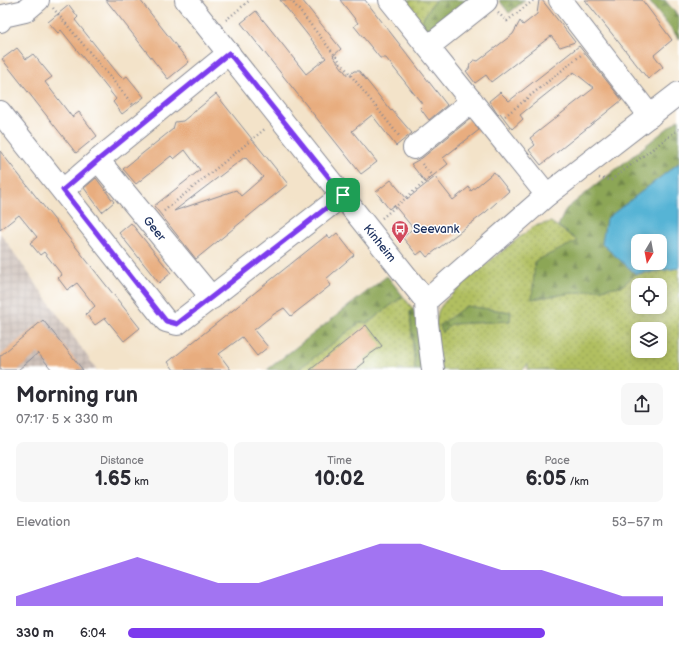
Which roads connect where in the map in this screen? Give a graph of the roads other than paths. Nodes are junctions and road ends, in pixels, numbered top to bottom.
1 (186, 0) edge
2 (390, 0) edge
3 (560, 0) edge
4 (486, 1) road end
5 (44, 3) edge
6 (0, 21) edge
7 (429, 46) junction
8 (229, 53) junction
9 (679, 94) edge
10 (472, 101) junction
11 (0, 112) edge
12 (650, 116) junction
13 (412, 149) road end
14 (98, 160) junction
15 (63, 190) junction
16 (343, 195) junction
17 (547, 195) junction
18 (212, 298) junction
19 (426, 301) junction
20 (433, 370) edge

1 - 8 street, Kinheim
2 - 7 street
3 - 12 street
4 - 7 street
5 - 6 street
7 - 10 street
8 - 14 street
8 - 16 street, Kinheim
9 - 12 street
10 - 13 street
10 - 17 street
11 - 15 street
12 - 17 street
14 - 15 street
14 - 18 street, Geer
15 - 18 street
16 - 18 street
16 - 19 street, Kinheim
17 - 19 street
19 - 20 street

